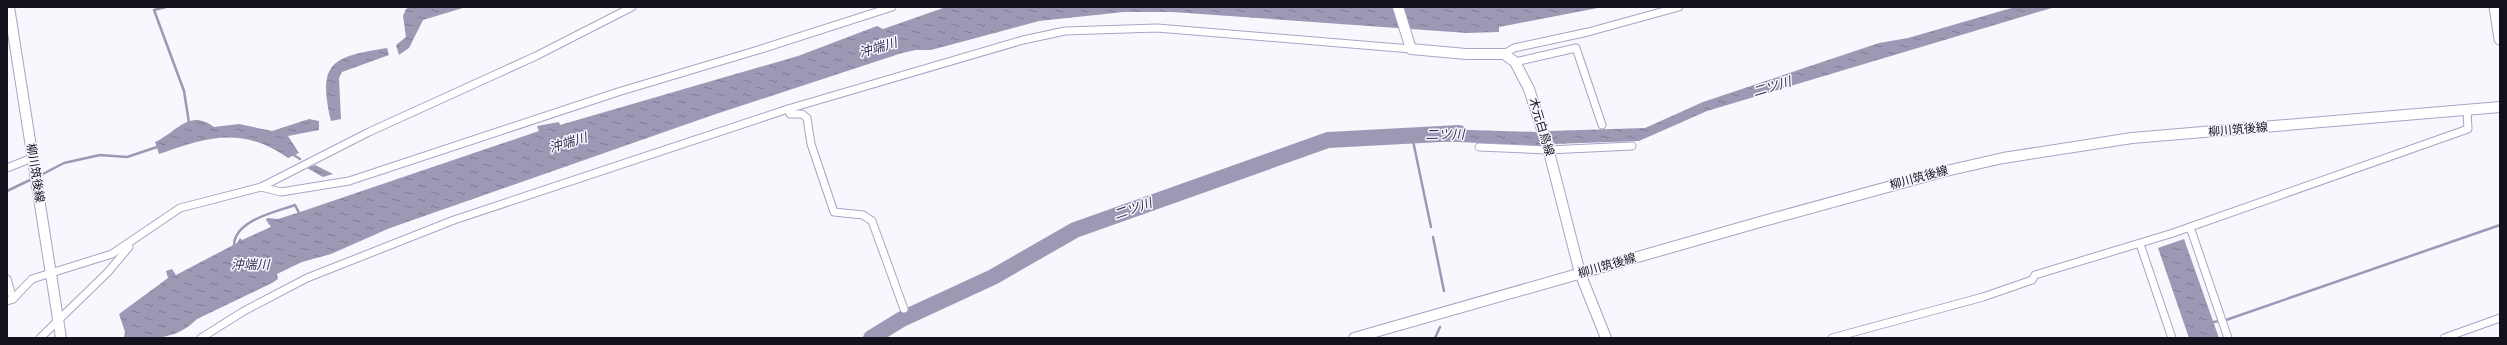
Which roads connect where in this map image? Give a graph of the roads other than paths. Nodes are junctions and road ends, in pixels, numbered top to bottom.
1 (9, 7) edge
2 (632, 7) edge
3 (892, 7) edge
4 (1398, 7) edge
5 (1679, 7) edge
6 (2495, 7) edge
7 (2500, 39) edge
8 (1410, 45) junction
9 (1504, 54) junction
10 (1515, 62) junction
11 (2500, 107) edge
12 (788, 109) junction
13 (2467, 111) junction
14 (1602, 125) dead end
15 (1479, 146) dead end
16 (1632, 146) dead end
17 (1548, 149) junction
18 (32, 158) junction
19 (7, 168) edge
20 (261, 187) junction
21 (2190, 226) junction
22 (133, 241) junction
23 (2140, 244) junction
24 (50, 272) junction
25 (1580, 273) junction
26 (7, 279) edge
27 (10, 300) edge
28 (904, 309) dead end
29 (2500, 318) edge
30 (60, 331) edge
31 (40, 338) edge
32 (201, 338) edge
33 (1354, 338) edge
34 (1606, 338) edge
35 (1832, 338) edge
36 (2172, 338) edge
37 (2228, 338) edge
38 (2444, 338) edge

1 - 18 main road, 柳川筑後線
2 - 20 street
3 - 20 street
4 - 8 main road
5 - 9 street
6 - 7 main road
8 - 9 main road
8 - 12 street
9 - 10 main road, 木元白鳥線
10 - 14 street
10 - 17 main road, 木元白鳥線
11 - 13 main road, 柳川筑後線
12 - 28 street
12 - 32 street
13 - 21 street
13 - 25 main road, 柳川筑後線
15 - 17 street
16 - 17 street
17 - 25 main road, 木元白鳥線
18 - 19 street
18 - 24 main road, 柳川筑後線
20 - 22 street
21 - 23 street
21 - 37 street
22 - 24 street
22 - 30 street
23 - 35 street
23 - 36 street
24 - 27 street
24 - 30 main road, 柳川筑後線
25 - 33 main road, 柳川筑後線
25 - 34 main road, 木元白鳥線
26 - 27 street
29 - 38 street
30 - 31 street

